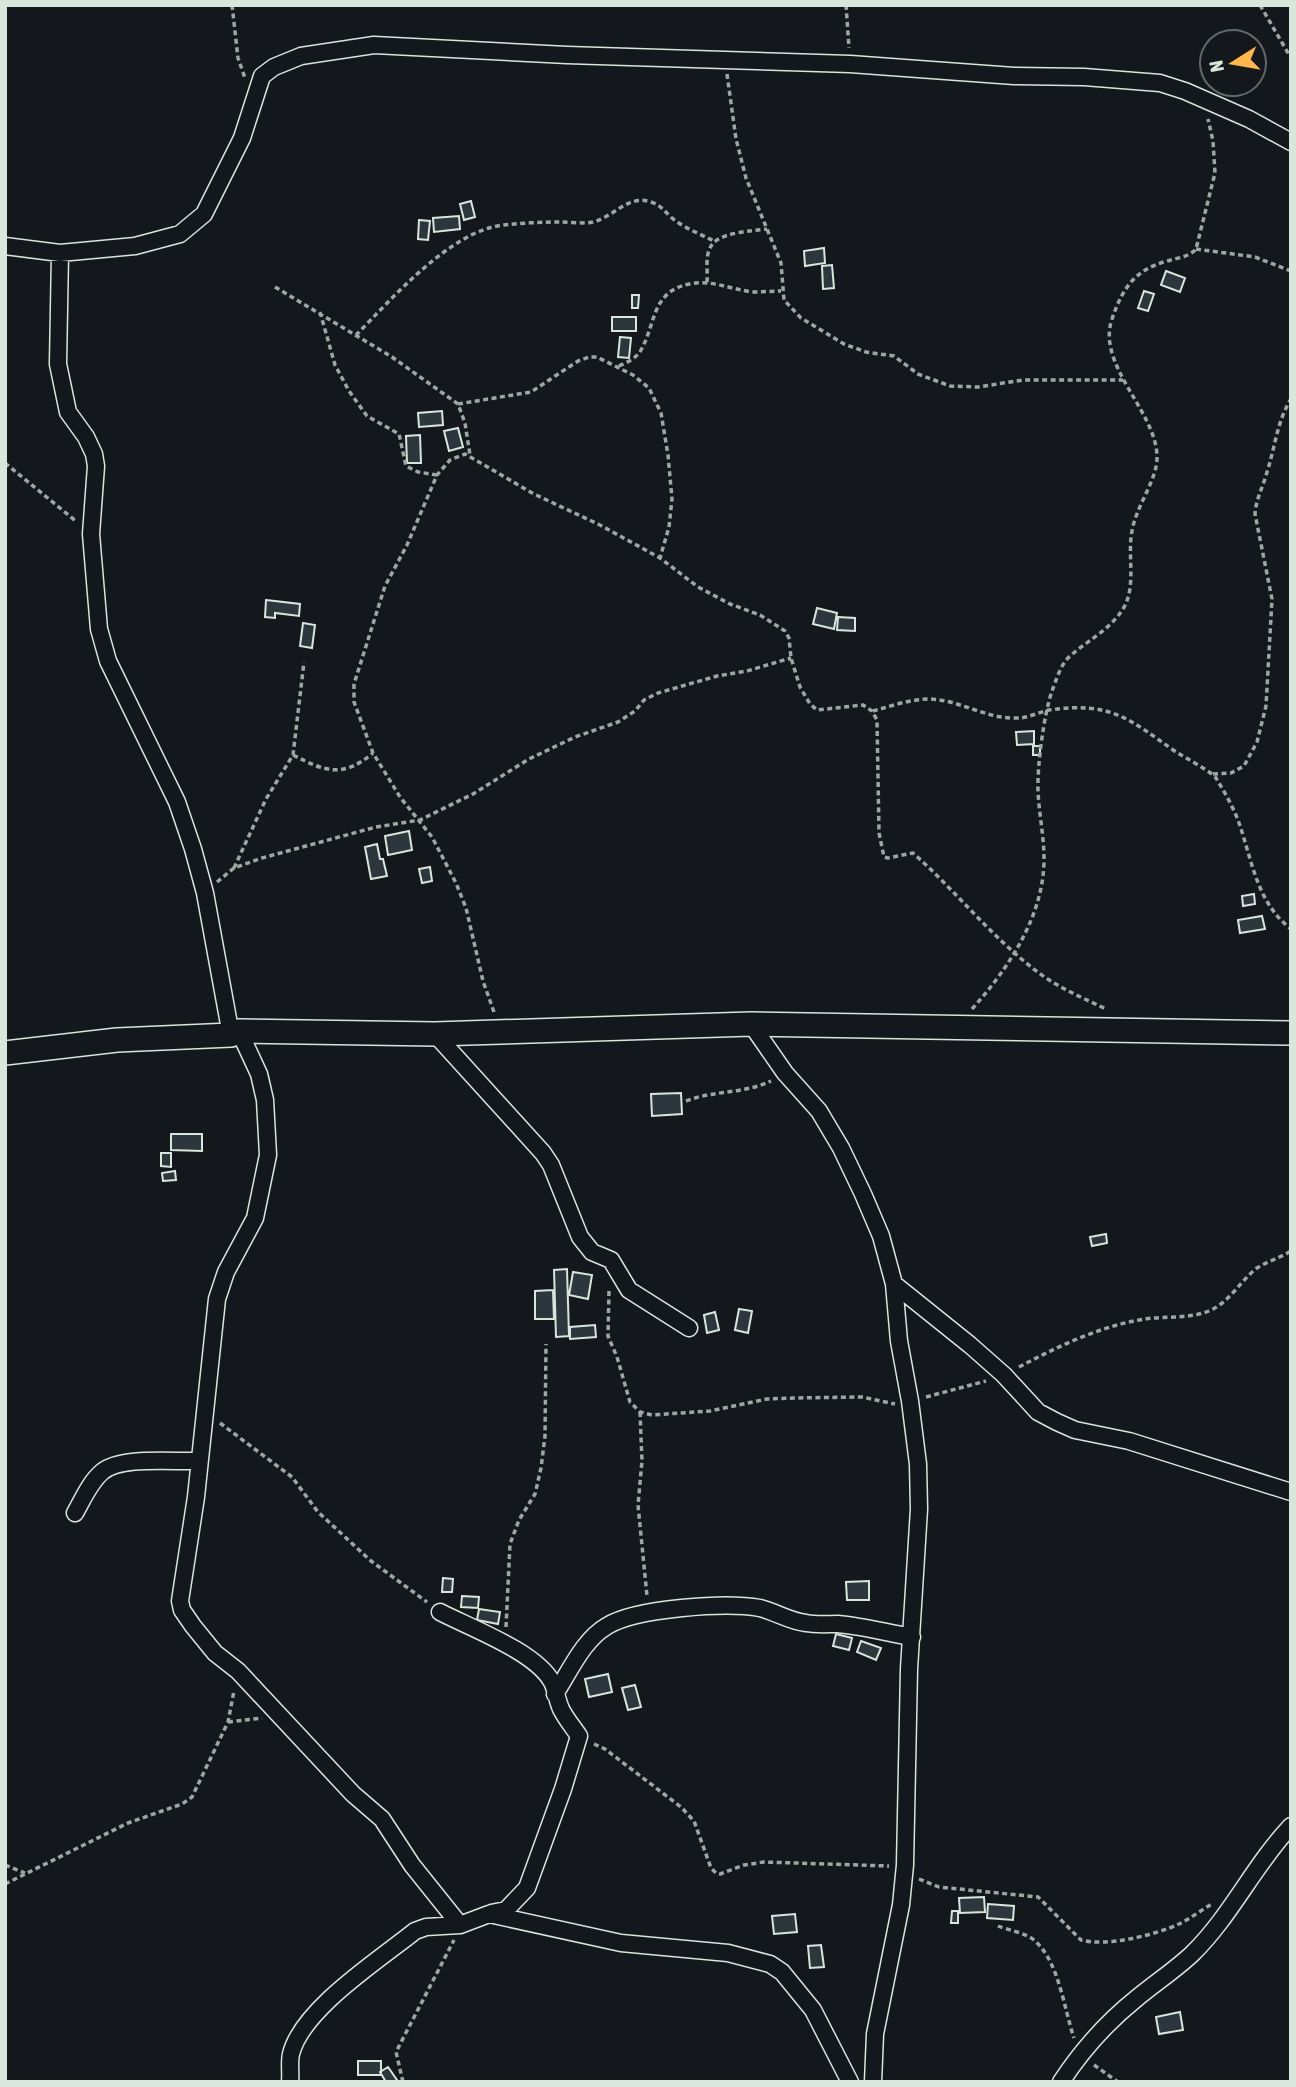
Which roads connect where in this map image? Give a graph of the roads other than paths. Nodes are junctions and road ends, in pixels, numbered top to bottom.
1 (1291, 142) edge
2 (5, 246) edge
3 (60, 253) junction
4 (751, 1024) junction
5 (235, 1033) junction
6 (1291, 1033) edge
7 (435, 1034) junction
8 (5, 1053) edge
9 (894, 1284) junction
10 (689, 1328) dead end
11 (198, 1461) junction
12 (1291, 1492) edge
13 (75, 1513) dead end
14 (440, 1612) road end
15 (912, 1637) junction
16 (555, 1694) junction
17 (1291, 1826) edge
18 (489, 1914) junction
19 (460, 1926) junction
20 (290, 2082) edge
21 (850, 2082) edge
22 (873, 2082) edge
23 (1061, 2082) edge

1 - 3 street
2 - 3 street
3 - 5 street
4 - 6 street
4 - 7 street
4 - 9 street
5 - 7 street
5 - 8 street
5 - 11 street
7 - 10 street
9 - 12 street
9 - 15 street
11 - 13 street
11 - 19 street
14 - 16 street
15 - 16 street
15 - 22 street
16 - 18 street
17 - 23 street
18 - 19 street
18 - 21 street
19 - 20 street

